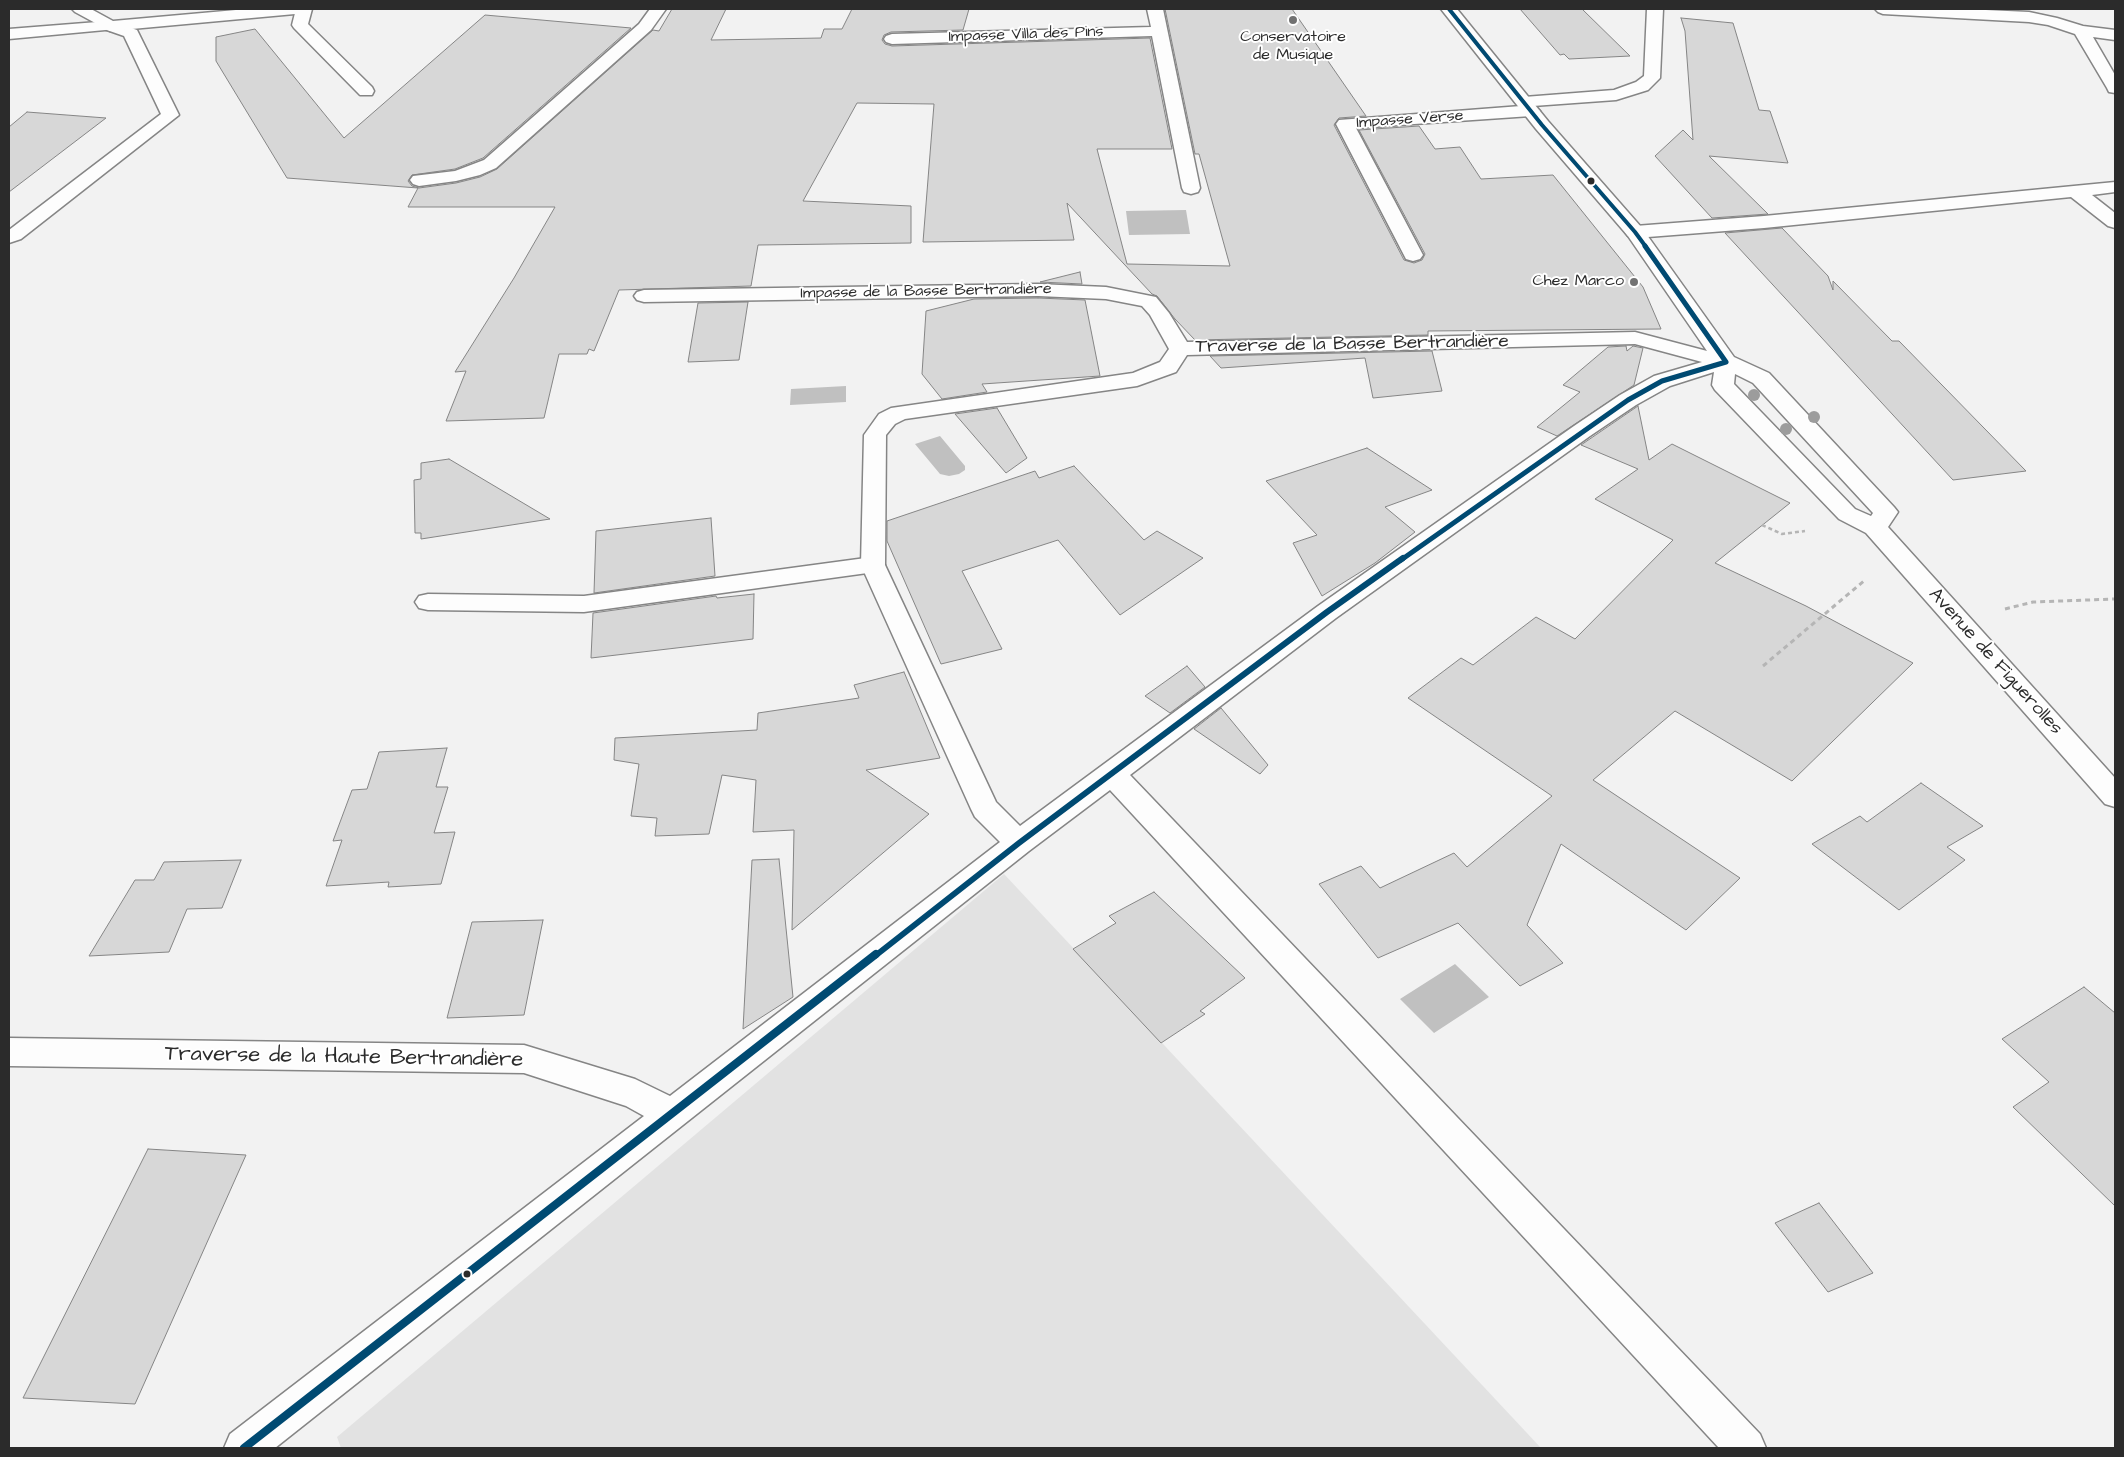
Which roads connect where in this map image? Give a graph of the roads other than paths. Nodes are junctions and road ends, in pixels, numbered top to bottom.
1 (80, 9) edge
2 (295, 9) edge
3 (304, 9) edge
4 (658, 9) edge
5 (1155, 9) edge
6 (1449, 9) edge
7 (1655, 9) edge
8 (1883, 9) edge
9 (110, 26) junction
10 (1160, 31) junction
11 (2080, 31) junction
12 (9, 34) edge
13 (2115, 35) edge
14 (892, 39) dead end
15 (2115, 88) edge
16 (366, 91) dead end
17 (1528, 106) junction
18 (419, 180) dead end
19 (2115, 187) edge
20 (1191, 188) dead end
21 (2075, 191) junction
22 (2115, 222) edge
23 (1635, 232) junction
24 (9, 236) edge
25 (1413, 255) dead end
26 (644, 296) dead end
27 (1180, 349) junction
28 (1726, 362) junction
29 (1874, 528) junction
30 (873, 564) junction
31 (428, 602) dead end
32 (1112, 774) junction
33 (2115, 796) edge
34 (1020, 843) junction
35 (9, 1052) edge
36 (668, 1116) junction
37 (244, 1448) edge
38 (1746, 1448) edge

1 - 9 street
2 - 9 street
3 - 16 street
4 - 18 street
5 - 10 street
6 - 17 street
7 - 17 street
8 - 11 street
9 - 12 street
9 - 24 street
10 - 14 street, Impasse Villa des Pins
10 - 20 street
11 - 13 street
11 - 15 street
17 - 23 street
17 - 25 street, Impasse Verse
19 - 21 street
21 - 22 street
21 - 23 street
23 - 28 street
26 - 27 street, Impasse de la Basse Bertrandière
27 - 28 street, Traverse de la Basse Bertrandière
27 - 30 street, Traverse de la Basse Bertrandière
28 - 29 street, Avenue de Figuerolles
28 - 29 street
28 - 32 street
29 - 33 street, Avenue de Figuerolles
30 - 31 street
30 - 34 street, Traverse de la Basse Bertrandière
32 - 34 street
32 - 38 street
34 - 36 street
35 - 36 street, Traverse de la Haute Bertrandière
36 - 37 street

